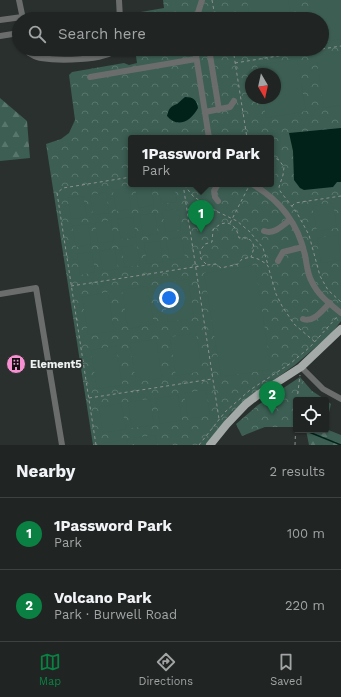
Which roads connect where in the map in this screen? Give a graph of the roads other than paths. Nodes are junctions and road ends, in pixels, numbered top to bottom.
1 (19, 0) edge
2 (119, 0) edge
3 (202, 0) edge
4 (22, 12) edge
5 (120, 12) edge
6 (198, 12) edge
7 (12, 19) edge
8 (0, 20) edge
9 (12, 34) edge
10 (0, 36) edge
11 (35, 56) edge
12 (99, 56) edge
13 (196, 56) edge
14 (210, 56) edge
15 (196, 59) junction
16 (90, 77) dead end
17 (234, 101) dead end
18 (219, 110) junction
19 (205, 112) junction
20 (209, 135) edge
21 (216, 187) edge
22 (256, 187) edge
23 (218, 201) dead end
24 (290, 220) junction
25 (264, 231) dead end
26 (303, 247) junction
27 (278, 261) dead end
28 (0, 294) edge
29 (330, 303) junction
30 (341, 313) edge
31 (303, 319) dead end
32 (341, 329) edge
33 (301, 371) junction
34 (341, 399) edge
35 (62, 445) edge
36 (210, 445) edge

1 - 4 street
2 - 5 street
3 - 6 street
7 - 8 street
9 - 10 street
11 - 12 street
13 - 15 street
14 - 18 street
15 - 16 street
15 - 19 street
17 - 18 street
18 - 19 street
19 - 20 street
21 - 23 street
22 - 24 street
24 - 25 street
24 - 26 street
26 - 27 street
26 - 29 street
28 - 35 street
29 - 30 street
29 - 31 street
32 - 33 main road
33 - 34 street
33 - 36 main road

